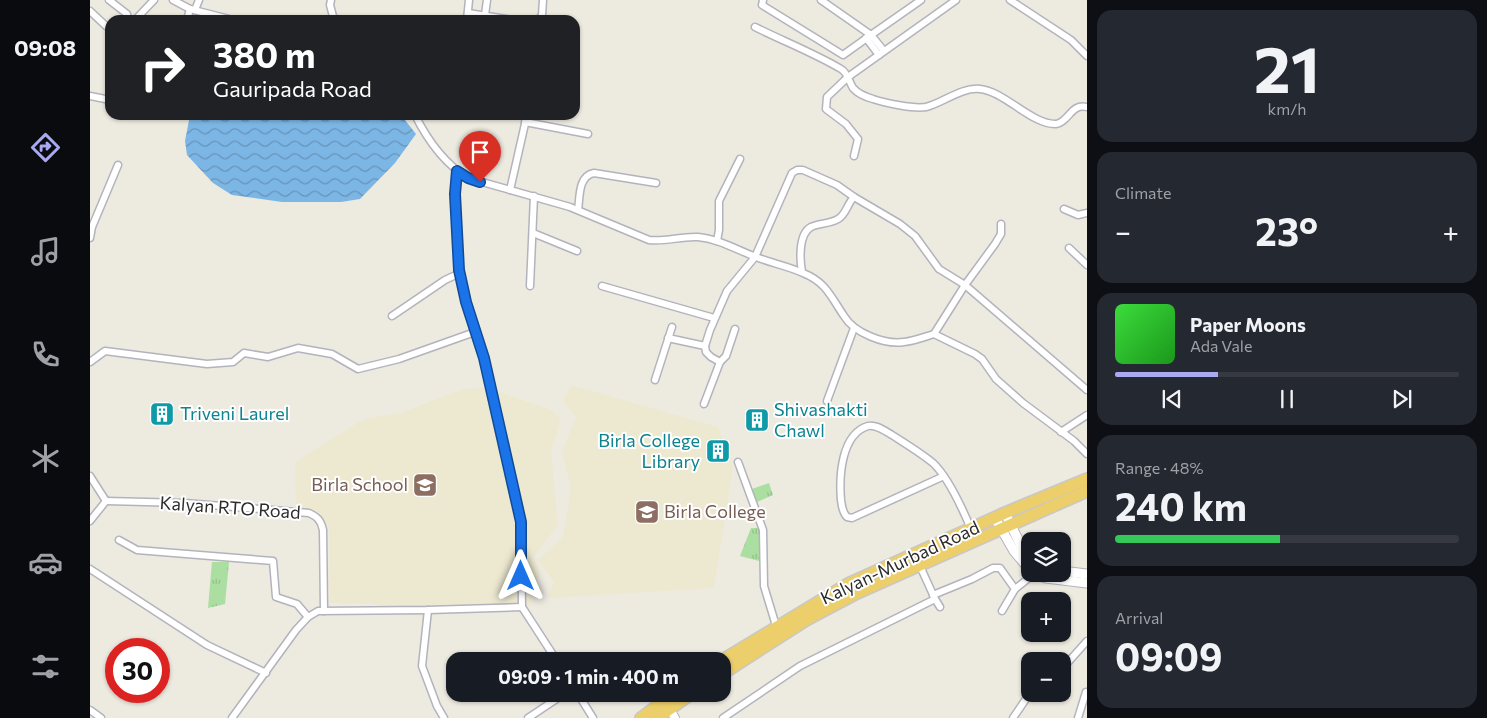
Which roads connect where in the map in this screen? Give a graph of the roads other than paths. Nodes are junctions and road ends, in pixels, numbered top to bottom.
1 (109, 0) edge
2 (154, 0) edge
3 (174, 0) edge
4 (199, 0) edge
5 (331, 0) edge
6 (469, 0) edge
7 (487, 0) edge
8 (542, 0) edge
9 (763, 0) edge
10 (821, 0) edge
11 (922, 0) edge
12 (956, 0) edge
13 (1010, 0) edge
14 (193, 9) junction
15 (90, 11) edge
16 (127, 15) edge
17 (136, 15) edge
18 (190, 15) edge
19 (215, 15) edge
20 (333, 15) edge
21 (467, 15) edge
22 (485, 15) edge
23 (542, 15) edge
24 (105, 25) edge
25 (755, 27) dead end
26 (869, 36) junction
27 (881, 53) junction
28 (1087, 56) edge
29 (848, 77) junction
30 (90, 96) edge
31 (105, 99) edge
32 (1087, 107) edge
33 (418, 120) edge
34 (526, 120) edge
35 (534, 120) edge
36 (588, 134) dead end
37 (854, 156) dead end
38 (740, 159) dead end
39 (118, 165) dead end
40 (457, 171) junction
41 (656, 183) dead end
42 (510, 190) junction
43 (534, 196) junction
44 (854, 197) junction
45 (1064, 208) dead end
46 (578, 210) junction
47 (1087, 213) edge
48 (1001, 224) dead end
49 (533, 232) junction
50 (90, 238) edge
51 (717, 241) junction
52 (1068, 248) dead end
53 (577, 251) dead end
54 (755, 257) junction
55 (1087, 264) edge
56 (802, 272) junction
57 (460, 274) junction
58 (530, 286) dead end
59 (602, 286) dead end
60 (965, 286) junction
61 (392, 316) dead end
62 (714, 318) junction
63 (672, 327) dead end
64 (854, 328) junction
65 (735, 329) dead end
66 (476, 332) junction
67 (934, 334) junction
68 (668, 338) junction
69 (706, 346) junction
70 (90, 362) edge
71 (720, 362) junction
72 (655, 380) dead end
73 (1087, 390) edge
74 (827, 401) dead end
75 (704, 404) dead end
76 (1087, 415) edge
77 (1061, 432) junction
78 (1087, 454) edge
79 (738, 462) dead end
80 (90, 476) edge
81 (944, 476) junction
82 (1087, 479) edge
83 (1087, 491) edge
84 (106, 501) junction
85 (93, 512) edge
86 (1000, 516) junction
87 (90, 521) edge
88 (1006, 528) junction
89 (971, 529) junction
90 (119, 540) dead end
91 (1021, 551) edge
92 (1021, 559) edge
93 (920, 566) junction
94 (90, 569) edge
95 (1071, 574) edge
96 (1087, 574) edge
97 (1071, 576) edge
98 (1024, 582) edge
99 (1087, 583) edge
100 (1015, 589) junction
101 (934, 597) junction
102 (522, 607) junction
103 (940, 607) dead end
104 (428, 610) junction
105 (324, 611) junction
106 (1002, 611) dead end
107 (308, 616) junction
108 (778, 632) junction
109 (1087, 640) edge
110 (551, 652) edge
111 (731, 656) edge
112 (1071, 659) edge
113 (731, 667) edge
114 (266, 673) junction
115 (1086, 692) edge
116 (552, 702) edge
117 (583, 702) edge
118 (678, 702) edge
119 (1024, 702) edge
120 (90, 710) edge
121 (665, 710) edge
122 (101, 718) edge
123 (232, 718) edge
124 (444, 718) edge
125 (528, 718) edge
126 (593, 718) edge
127 (641, 718) edge
128 (723, 718) edge
129 (1013, 718) edge
130 (1078, 718) edge

1 - 16 street
2 - 17 street
3 - 14 street
4 - 14 street
5 - 20 street
6 - 21 street
7 - 22 street
8 - 23 street
9 - 26 street
10 - 26 street
11 - 26 street
12 - 27 street
13 - 28 street
14 - 18 street
14 - 19 street
15 - 24 street
25 - 29 street
26 - 27 street
27 - 29 street
29 - 32 street
29 - 37 street
30 - 31 street
33 - 40 street
34 - 42 street
35 - 36 street
38 - 51 street
39 - 50 street
40 - 42 street
40 - 57 street
41 - 46 street
42 - 43 street
43 - 46 street
43 - 49 street
44 - 54 street
44 - 56 street
44 - 60 street
45 - 47 street
46 - 51 street
48 - 60 street
49 - 53 street
49 - 58 street
51 - 54 street
52 - 55 street
54 - 56 street
54 - 62 street
56 - 64 street
57 - 61 street
57 - 66 street
59 - 62 street
60 - 67 street
60 - 73 street
62 - 69 street
63 - 68 street
64 - 67 street
64 - 74 street
65 - 71 street
66 - 70 street
66 - 102 street
67 - 77 street
68 - 69 street
68 - 72 street
69 - 71 street
71 - 75 street
76 - 77 street
77 - 78 street
79 - 108 street
80 - 84 street
81 - 81 street
81 - 89 street
82 - 86 highway, Kalyan-Murbad Road
83 - 88 highway
84 - 85 street
84 - 105 street, Kalyan RTO Road
85 - 87 street
86 - 88 main road
86 - 89 highway, Kalyan-Murbad Road
88 - 91 main road
88 - 92 main road
88 - 93 highway
89 - 108 highway, Kalyan-Murbad Road
90 - 107 street
93 - 101 street
93 - 108 highway
94 - 114 street
95 - 96 main road
97 - 99 main road
98 - 100 street
100 - 101 street
100 - 106 street
101 - 103 street
101 - 128 street
102 - 104 street
102 - 110 street
104 - 105 street
104 - 124 street
105 - 107 street
107 - 114 street
108 - 111 highway, Kalyan-Murbad Road
108 - 113 highway
109 - 112 street
114 - 123 street
115 - 130 street
116 - 125 street
117 - 126 street
118 - 121 highway
119 - 129 street
120 - 122 street
121 - 127 highway

